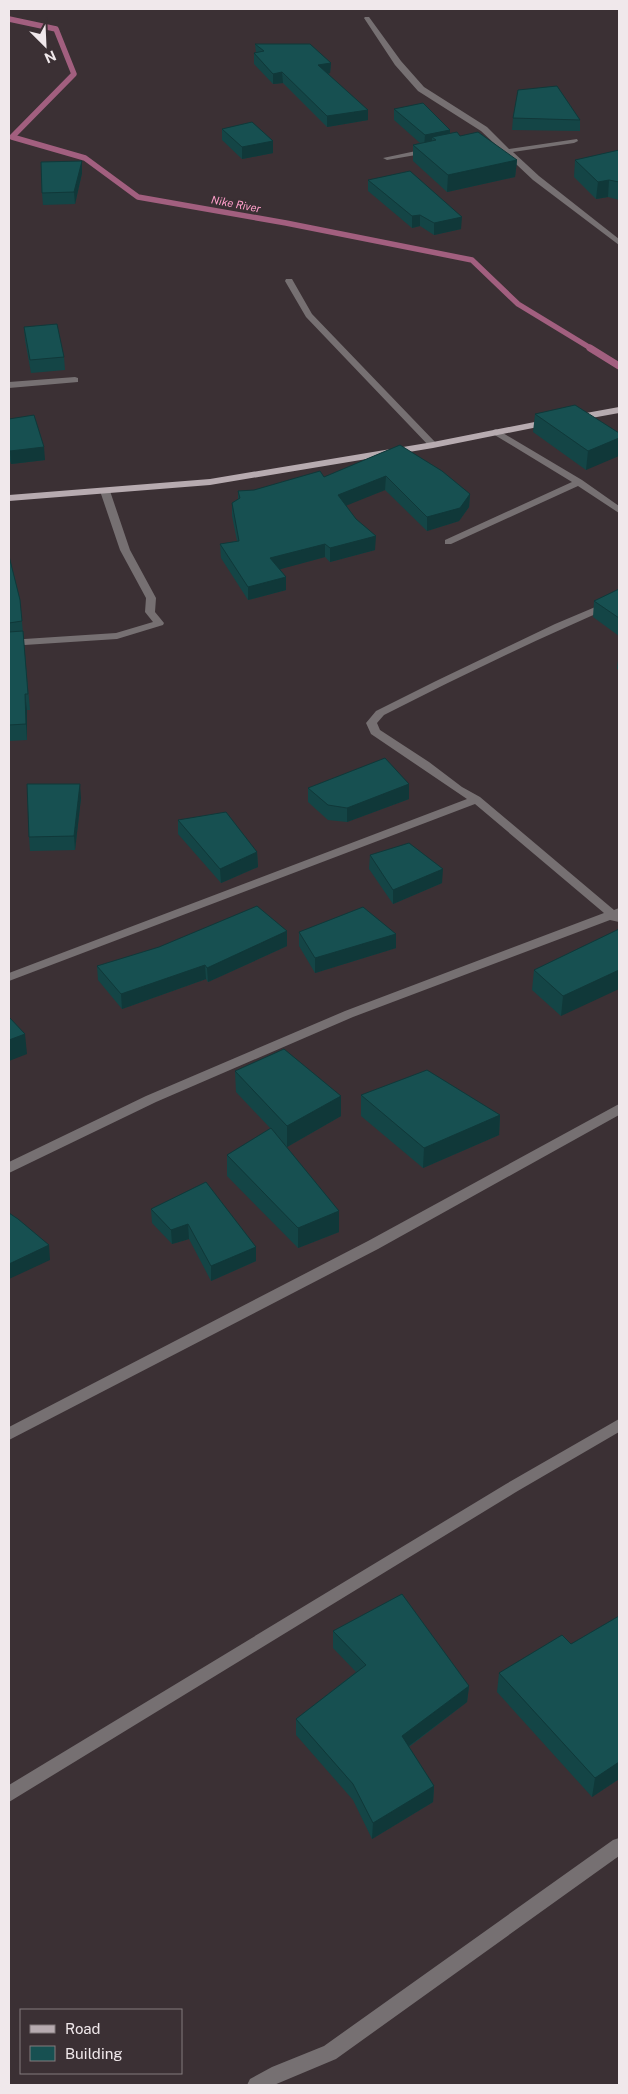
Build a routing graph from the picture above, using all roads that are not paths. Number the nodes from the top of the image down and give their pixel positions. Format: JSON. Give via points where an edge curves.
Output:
{"nodes":[{"id":1,"x":367,"y":18,"type":"dead end"},
{"id":2,"x":494,"y":138,"type":"junction"},
{"id":3,"x":484,"y":140,"type":"edge"},
{"id":4,"x":574,"y":141,"type":"dead end"},
{"id":5,"x":435,"y":149,"type":"edge"},
{"id":6,"x":508,"y":151,"type":"junction"},
{"id":7,"x":387,"y":158,"type":"dead end"},
{"id":8,"x":619,"y":243,"type":"edge"},
{"id":9,"x":289,"y":281,"type":"dead end"},
{"id":10,"x":75,"y":380,"type":"dead end"},
{"id":11,"x":9,"y":385,"type":"edge"},
{"id":12,"x":619,"y":410,"type":"edge"},
{"id":13,"x":496,"y":432,"type":"junction"},
{"id":14,"x":433,"y":446,"type":"junction"},
{"id":15,"x":579,"y":482,"type":"junction"},
{"id":16,"x":105,"y":491,"type":"junction"},
{"id":17,"x":9,"y":498,"type":"edge"},
{"id":18,"x":619,"y":510,"type":"edge"},
{"id":19,"x":448,"y":542,"type":"dead end"},
{"id":20,"x":619,"y":600,"type":"edge"},
{"id":21,"x":9,"y":643,"type":"edge"},
{"id":22,"x":476,"y":799,"type":"junction"},
{"id":23,"x":617,"y":916,"type":"edge"},
{"id":24,"x":9,"y":977,"type":"edge"},
{"id":25,"x":619,"y":1109,"type":"edge"},
{"id":26,"x":9,"y":1168,"type":"edge"},
{"id":27,"x":619,"y":1426,"type":"edge"},
{"id":28,"x":9,"y":1434,"type":"edge"},
{"id":29,"x":9,"y":1794,"type":"edge"},
{"id":30,"x":619,"y":1846,"type":"edge"},
{"id":31,"x":256,"y":2085,"type":"edge"}],
"edges":[{"from":1,"to":2,"type":"street","via":[[398,63],[421,89]]},
{"from":2,"to":3,"type":"street"},
{"from":2,"to":6,"type":"street"},
{"from":4,"to":6,"type":"street"},
{"from":5,"to":7,"type":"street"},
{"from":6,"to":8,"type":"street","via":[[536,178]]},
{"from":9,"to":14,"type":"street","via":[[309,315]]},
{"from":10,"to":11,"type":"street"},
{"from":12,"to":13,"type":"main road"},
{"from":13,"to":14,"type":"main road"},
{"from":13,"to":15,"type":"street"},
{"from":14,"to":16,"type":"main road","via":[[210,482]]},
{"from":15,"to":18,"type":"street"},
{"from":15,"to":19,"type":"street"},
{"from":16,"to":17,"type":"main road"},
{"from":16,"to":21,"type":"street","via":[[125,550],[151,598],[150,612],[159,623],[117,636]]},
{"from":20,"to":22,"type":"street","via":[[546,631],[373,719],[372,727],[380,735]]},
{"from":22,"to":23,"type":"street"},
{"from":22,"to":24,"type":"street"},
{"from":23,"to":26,"type":"street","via":[[531,944],[349,1014],[151,1099]]},
{"from":25,"to":28,"type":"street","via":[[365,1250]]},
{"from":27,"to":29,"type":"street","via":[[510,1488]]},
{"from":30,"to":31,"type":"street","via":[[330,2053]]}]}
